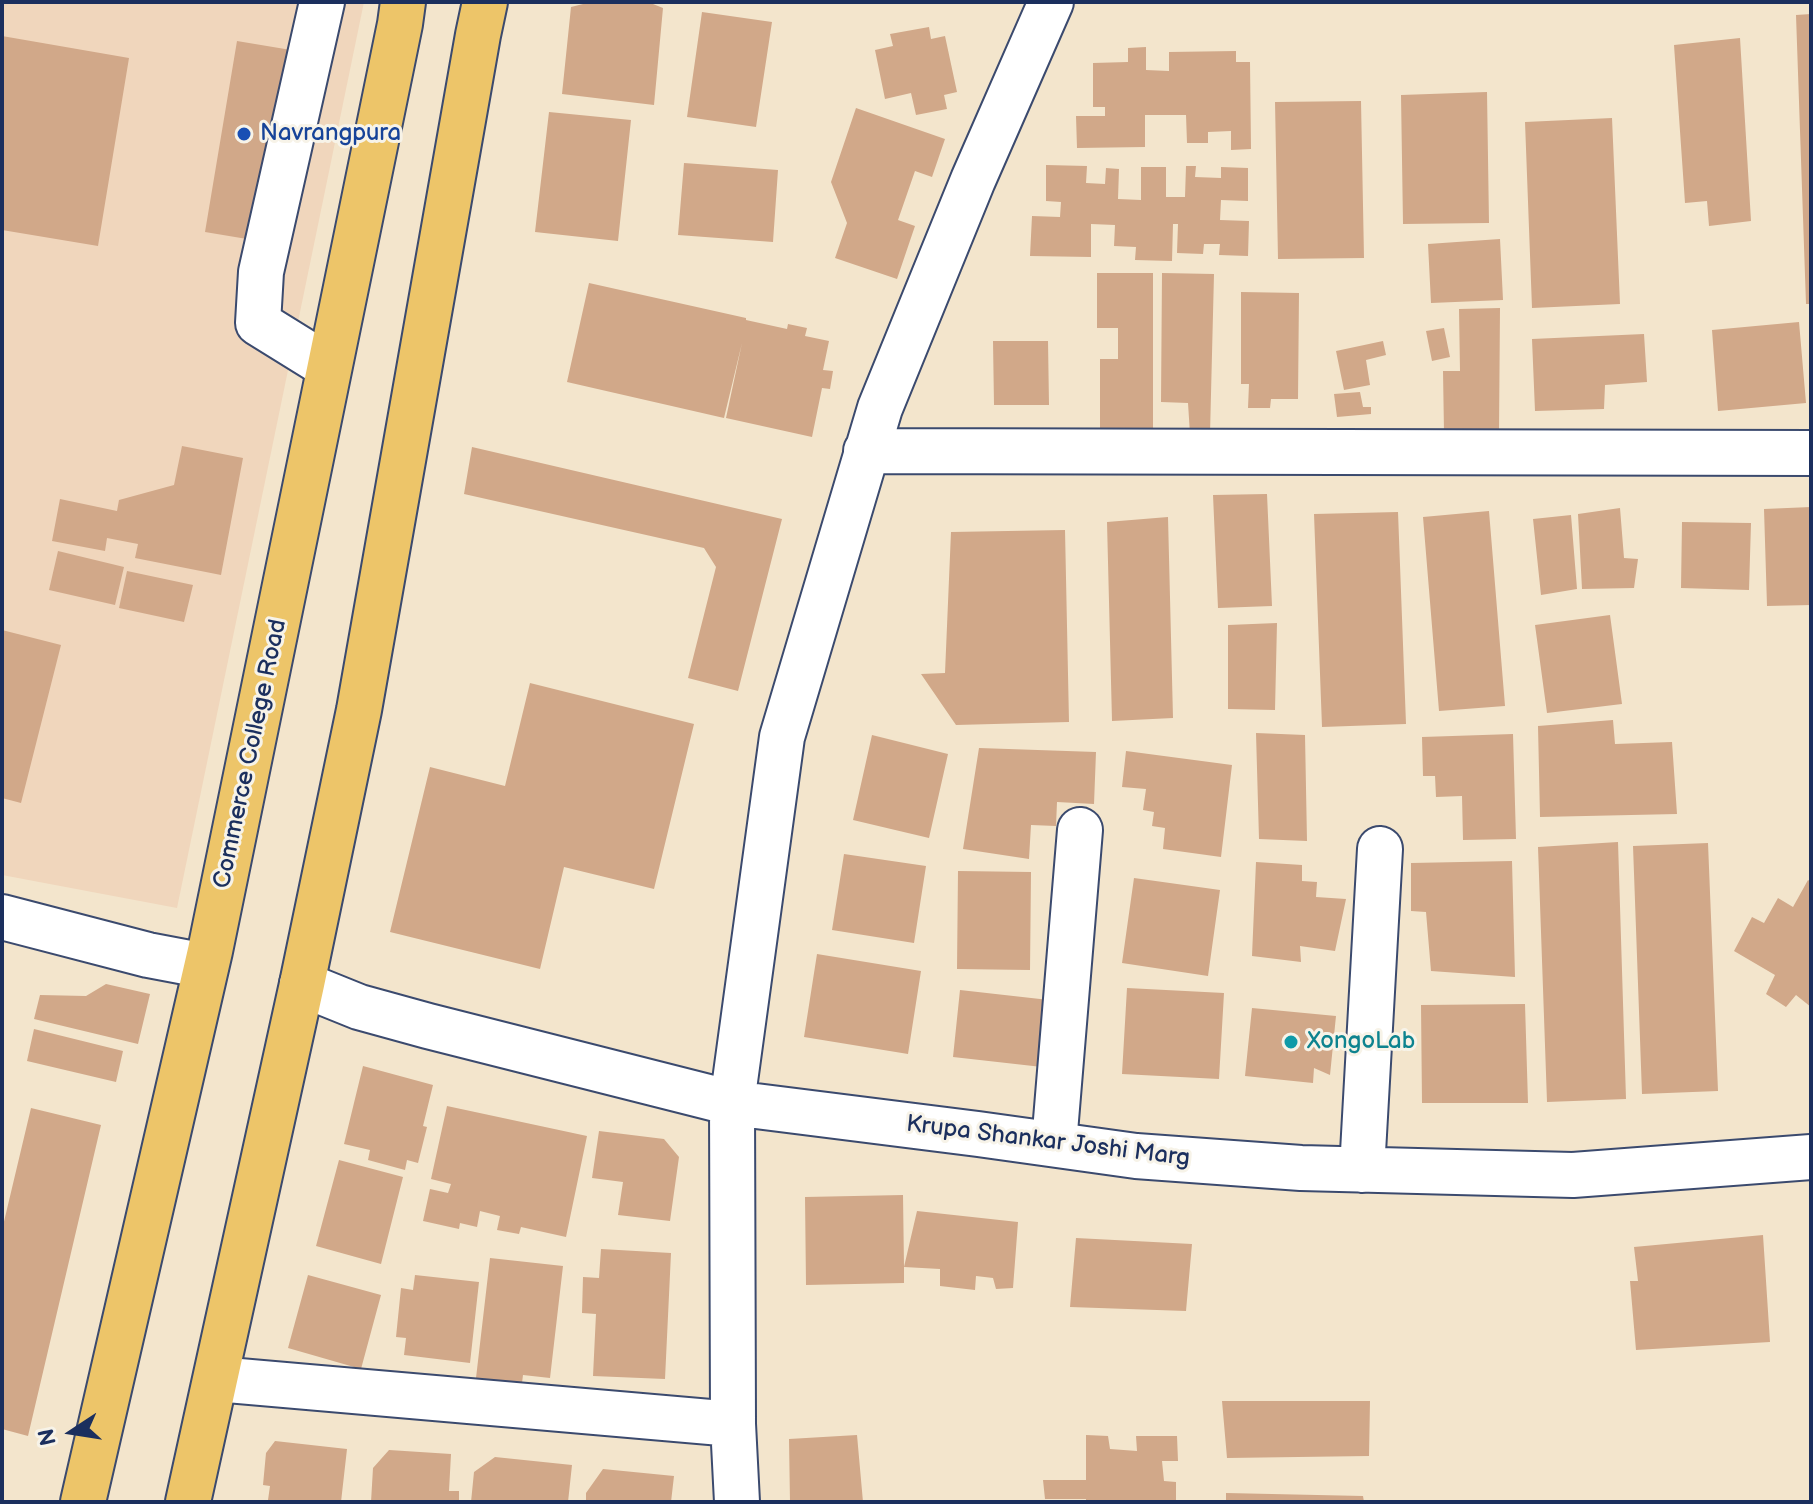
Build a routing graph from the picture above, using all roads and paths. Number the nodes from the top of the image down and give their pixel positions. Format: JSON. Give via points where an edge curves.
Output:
{"nodes":[{"id":1,"x":322,"y":2,"type":"edge"},
{"id":2,"x":403,"y":2,"type":"edge"},
{"id":3,"x":485,"y":2,"type":"edge"},
{"id":4,"x":1051,"y":2,"type":"edge"},
{"id":5,"x":329,"y":367,"type":"junction"},
{"id":6,"x":866,"y":451,"type":"junction"},
{"id":7,"x":1811,"y":453,"type":"edge"},
{"id":8,"x":1080,"y":830,"type":"dead end"},
{"id":9,"x":1380,"y":849,"type":"dead end"},
{"id":10,"x":2,"y":917,"type":"edge"},
{"id":11,"x":206,"y":966,"type":"junction"},
{"id":12,"x":302,"y":984,"type":"junction"},
{"id":13,"x":732,"y":1103,"type":"junction"},
{"id":14,"x":1054,"y":1144,"type":"junction"},
{"id":15,"x":1811,"y":1157,"type":"edge"},
{"id":16,"x":1362,"y":1170,"type":"junction"},
{"id":17,"x":216,"y":1379,"type":"junction"},
{"id":18,"x":733,"y":1424,"type":"junction"},
{"id":19,"x":83,"y":1502,"type":"edge"},
{"id":20,"x":188,"y":1502,"type":"edge"},
{"id":21,"x":737,"y":1502,"type":"edge"}],
"edges":[{"from":1,"to":5,"type":"street","via":[[261,272],[258,323]]},
{"from":2,"to":5,"type":"main road","name":"Commerce College Road"},
{"from":3,"to":12,"type":"main road","via":[[359,710]]},
{"from":4,"to":6,"type":"street","via":[[973,180]]},
{"from":5,"to":11,"type":"main road","name":"Commerce College Road"},
{"from":6,"to":7,"type":"street"},
{"from":6,"to":13,"type":"street","via":[[782,737]]},
{"from":8,"to":14,"type":"street"},
{"from":9,"to":16,"type":"street"},
{"from":10,"to":11,"type":"street"},
{"from":11,"to":19,"type":"main road","name":"Commerce College Road"},
{"from":12,"to":13,"type":"street","name":"Krupa Shankar Joshi Marg","via":[[401,1019]]},
{"from":12,"to":17,"type":"main road"},
{"from":13,"to":14,"type":"street","name":"Krupa Shankar Joshi Marg"},
{"from":13,"to":18,"type":"street"},
{"from":14,"to":16,"type":"street","name":"Krupa Shankar Joshi Marg","via":[[1164,1158]]},
{"from":15,"to":16,"type":"street","name":"Krupa Shankar Joshi Marg","via":[[1573,1175]]},
{"from":17,"to":18,"type":"street"},
{"from":17,"to":20,"type":"main road"},
{"from":18,"to":21,"type":"street"}]}
